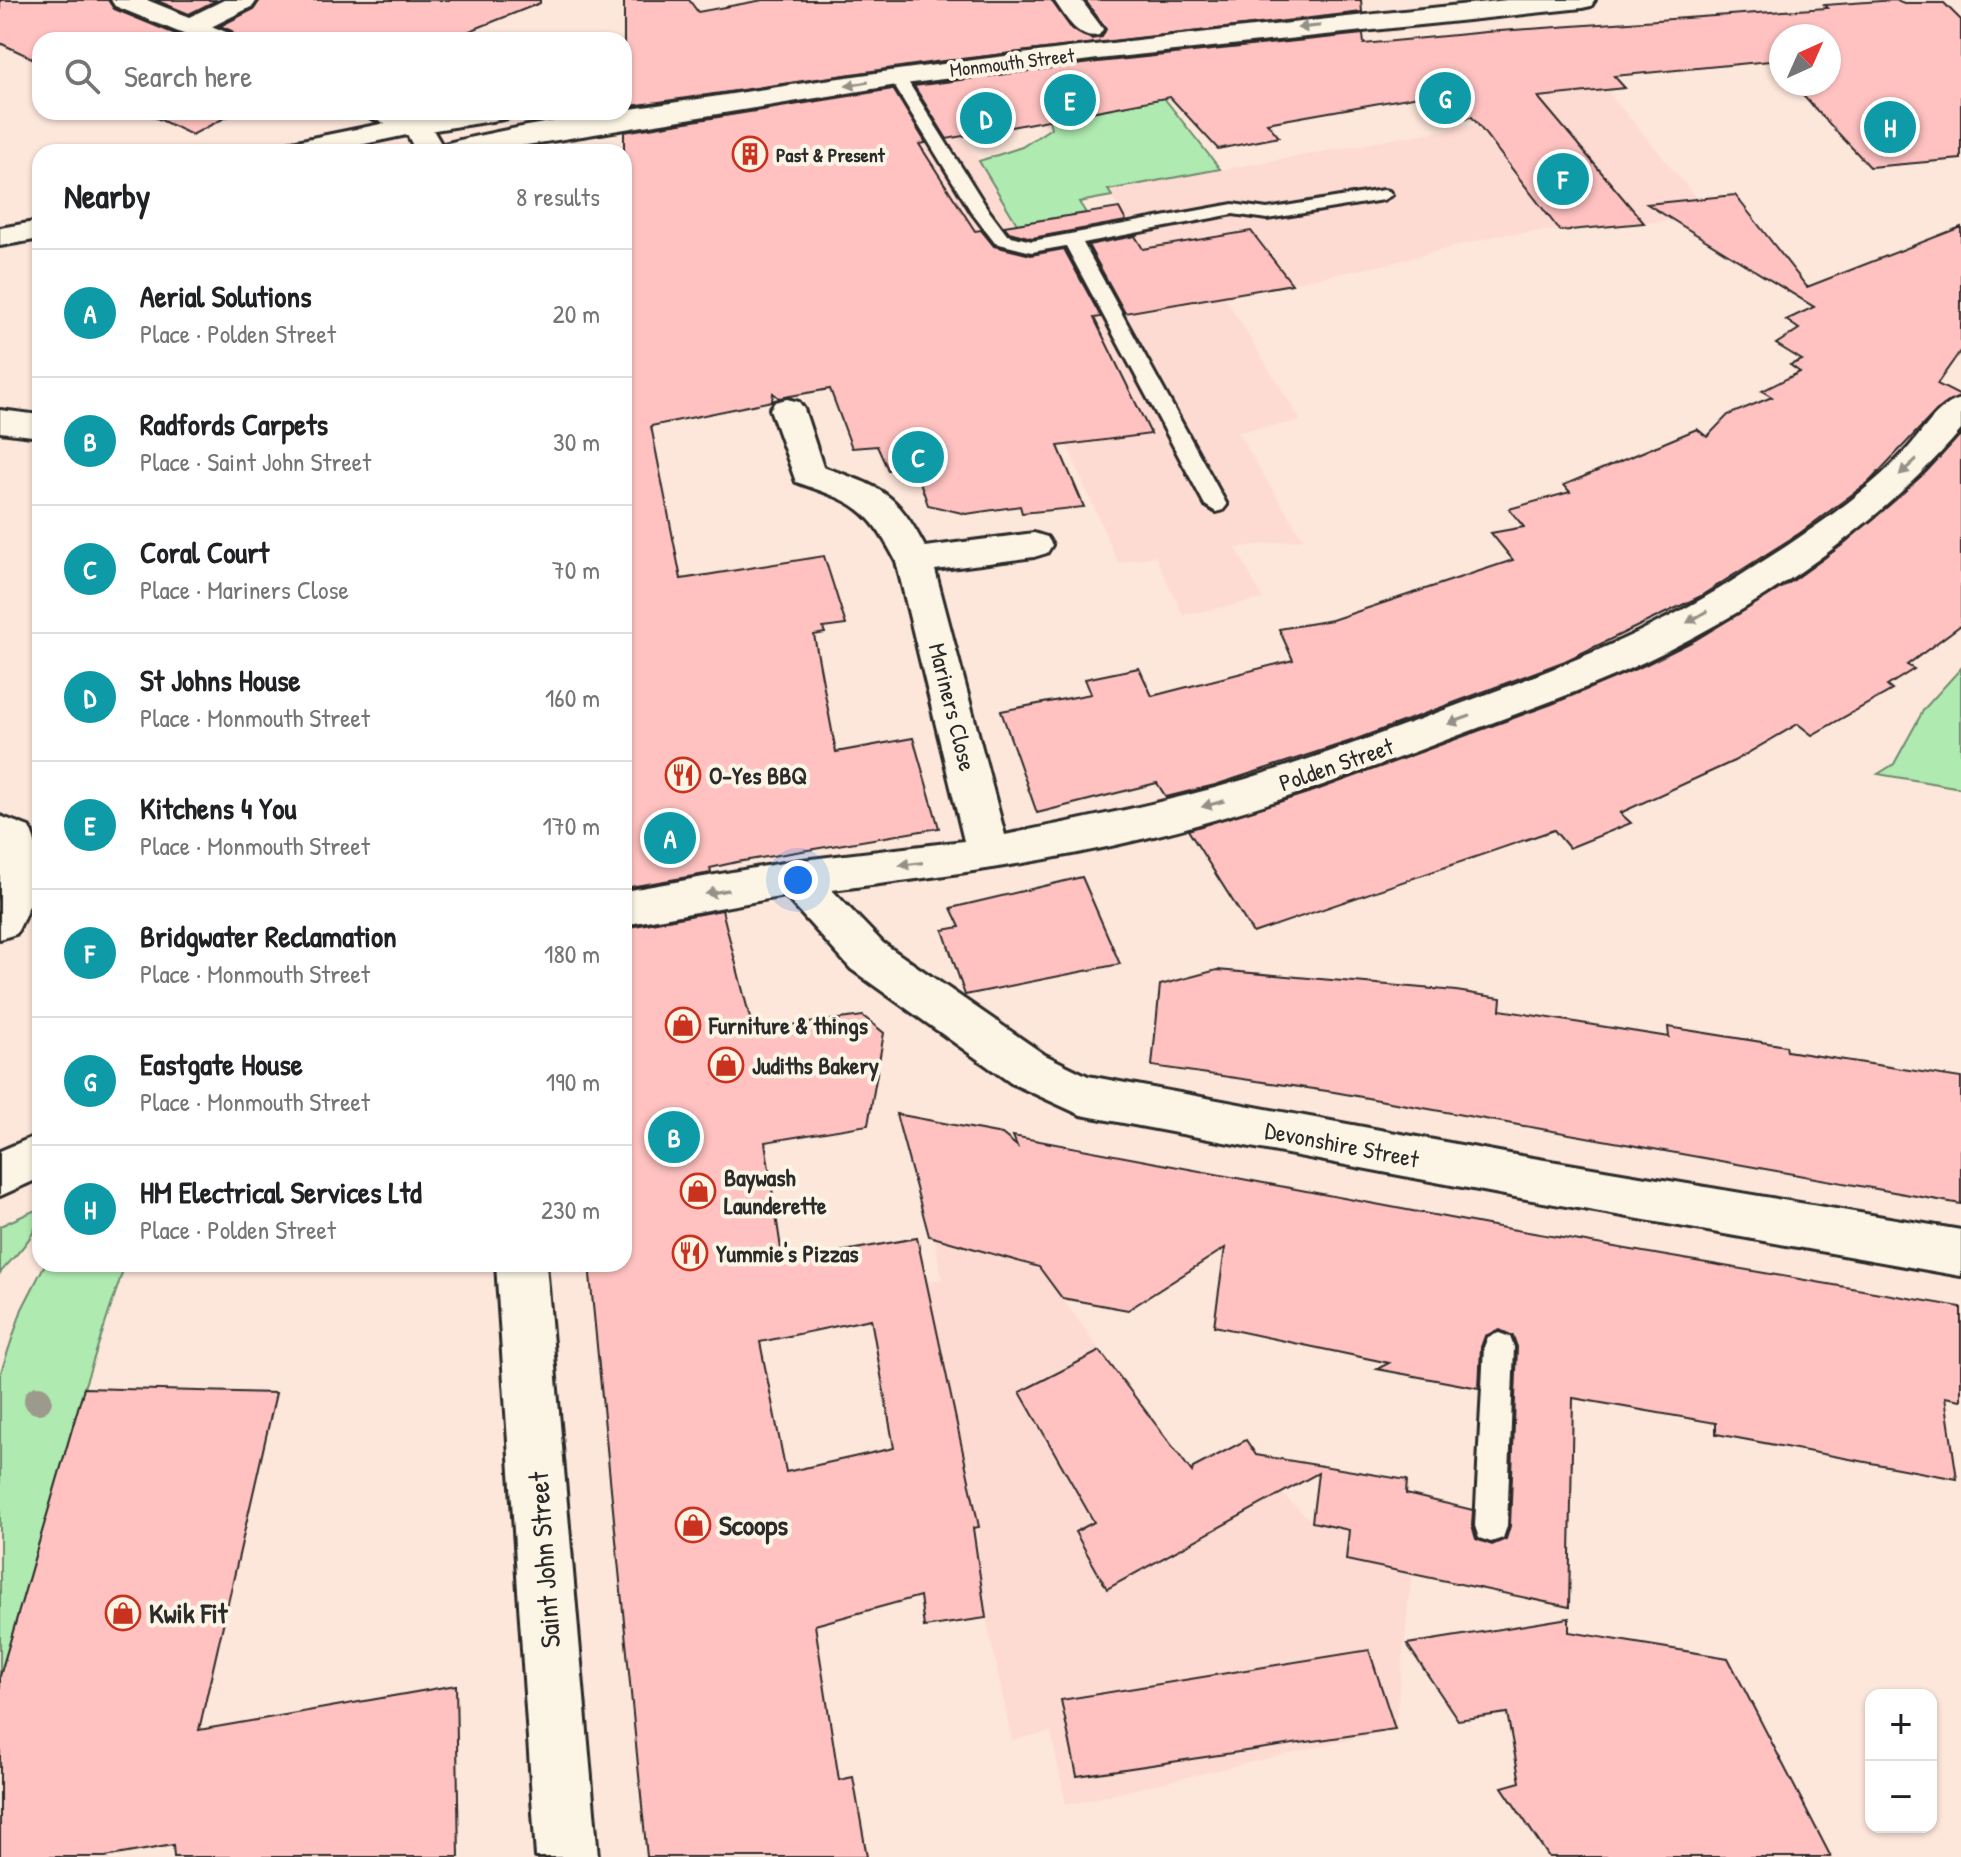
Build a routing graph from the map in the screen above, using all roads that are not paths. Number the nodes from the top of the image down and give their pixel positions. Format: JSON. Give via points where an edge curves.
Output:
{"nodes":[{"id":1,"x":124,"y":0,"type":"edge"},
{"id":2,"x":244,"y":0,"type":"edge"},
{"id":3,"x":1067,"y":0,"type":"edge"},
{"id":4,"x":1335,"y":0,"type":"edge"},
{"id":5,"x":1582,"y":0,"type":"edge"},
{"id":6,"x":190,"y":27,"type":"junction"},
{"id":7,"x":1090,"y":29,"type":"junction"},
{"id":8,"x":202,"y":32,"type":"edge"},
{"id":9,"x":897,"y":77,"type":"junction"},
{"id":10,"x":632,"y":94,"type":"edge"},
{"id":11,"x":632,"y":118,"type":"edge"},
{"id":12,"x":404,"y":120,"type":"edge"},
{"id":13,"x":443,"y":120,"type":"edge"},
{"id":14,"x":620,"y":120,"type":"edge"},
{"id":15,"x":416,"y":124,"type":"junction"},
{"id":16,"x":324,"y":144,"type":"edge"},
{"id":17,"x":427,"y":144,"type":"edge"},
{"id":18,"x":481,"y":144,"type":"edge"},
{"id":19,"x":1383,"y":195,"type":"dead end"},
{"id":20,"x":32,"y":206,"type":"edge"},
{"id":21,"x":0,"y":212,"type":"edge"},
{"id":22,"x":32,"y":231,"type":"edge"},
{"id":23,"x":0,"y":237,"type":"edge"},
{"id":24,"x":1072,"y":240,"type":"junction"},
{"id":25,"x":787,"y":409,"type":"dead end"},
{"id":26,"x":1961,"y":409,"type":"edge"},
{"id":27,"x":0,"y":421,"type":"edge"},
{"id":28,"x":32,"y":425,"type":"edge"},
{"id":29,"x":1216,"y":505,"type":"dead end"},
{"id":30,"x":1034,"y":545,"type":"dead end"},
{"id":31,"x":914,"y":561,"type":"junction"},
{"id":32,"x":0,"y":832,"type":"edge"},
{"id":33,"x":989,"y":854,"type":"junction"},
{"id":34,"x":794,"y":878,"type":"junction"},
{"id":35,"x":632,"y":907,"type":"edge"},
{"id":36,"x":0,"y":922,"type":"edge"},
{"id":37,"x":32,"y":1159,"type":"edge"},
{"id":38,"x":0,"y":1175,"type":"edge"},
{"id":39,"x":1961,"y":1253,"type":"edge"},
{"id":40,"x":522,"y":1272,"type":"edge"},
{"id":41,"x":1499,"y":1347,"type":"dead end"},
{"id":42,"x":1491,"y":1526,"type":"dead end"},
{"id":43,"x":567,"y":1857,"type":"edge"}],
"edges":[{"from":1,"to":6,"type":"street"},
{"from":2,"to":6,"type":"street"},
{"from":3,"to":7,"type":"street"},
{"from":4,"to":7,"type":"street","name":"Monmouth Street"},
{"from":5,"to":9,"type":"street","name":"Monmouth Street","one_way":true,"via":[[1209,37]]},
{"from":6,"to":8,"type":"street"},
{"from":7,"to":10,"type":"street","name":"Monmouth Street"},
{"from":9,"to":11,"type":"street","name":"Monmouth Street","one_way":true},
{"from":9,"to":24,"type":"lane","via":[[1001,239],[1032,247]]},
{"from":12,"to":15,"type":"street"},
{"from":13,"to":15,"type":"street"},
{"from":14,"to":18,"type":"street","name":"Monmouth Street","one_way":true},
{"from":15,"to":16,"type":"street"},
{"from":15,"to":17,"type":"street"},
{"from":19,"to":24,"type":"lane","via":[[1267,214],[1233,209]]},
{"from":20,"to":21,"type":"street"},
{"from":22,"to":23,"type":"street"},
{"from":24,"to":29,"type":"lane"},
{"from":25,"to":31,"type":"street","name":"Mariners Close","via":[[808,474],[857,491],[891,517]]},
{"from":26,"to":33,"type":"street","name":"Polden Street","one_way":true,"via":[[1915,462],[1802,552],[1683,626],[1582,674],[1249,794],[1146,822]]},
{"from":27,"to":28,"type":"street"},
{"from":30,"to":31,"type":"street"},
{"from":31,"to":33,"type":"street","name":"Mariners Close"},
{"from":32,"to":36,"type":"street","via":[[14,838],[19,862]]},
{"from":33,"to":34,"type":"street","name":"Polden Street","one_way":true},
{"from":34,"to":35,"type":"street","name":"Polden Street","one_way":true},
{"from":34,"to":39,"type":"street","name":"Devonshire Street","via":[[867,956],[1002,1053],[1081,1095]]},
{"from":37,"to":38,"type":"street"},
{"from":40,"to":43,"type":"street","name":"Saint John Street"},
{"from":41,"to":42,"type":"lane"}]}
